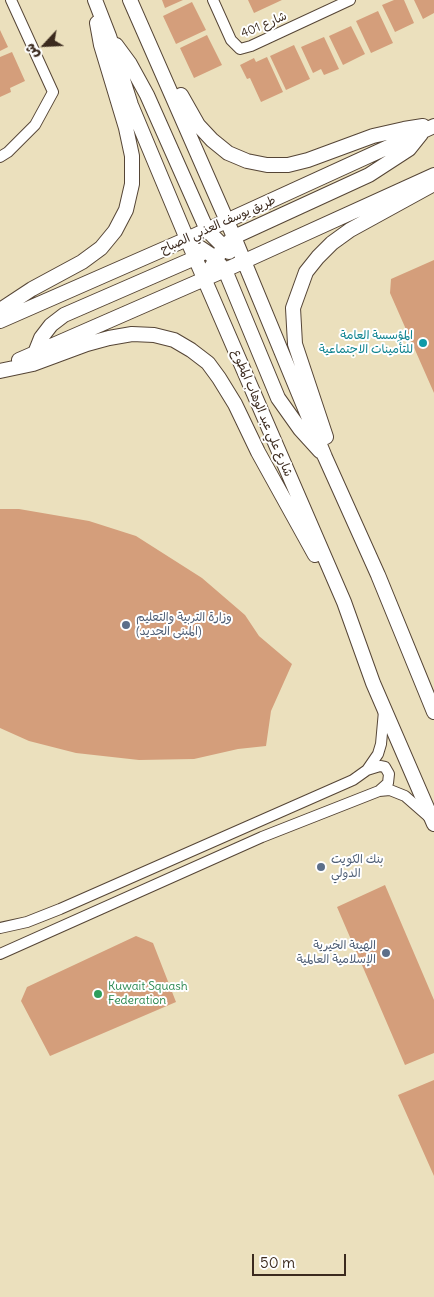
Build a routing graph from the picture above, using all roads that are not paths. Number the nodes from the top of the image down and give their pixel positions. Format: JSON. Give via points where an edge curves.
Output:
{"nodes":[{"id":1,"x":11,"y":0,"type":"edge"},
{"id":2,"x":94,"y":0,"type":"edge"},
{"id":3,"x":130,"y":0,"type":"edge"},
{"id":4,"x":213,"y":0,"type":"edge"},
{"id":5,"x":344,"y":1,"type":"edge"},
{"id":6,"x":139,"y":19,"type":"junction"},
{"id":7,"x":109,"y":36,"type":"junction"},
{"id":8,"x":431,"y":127,"type":"edge"},
{"id":9,"x":0,"y":157,"type":"edge"},
{"id":10,"x":434,"y":175,"type":"edge"},
{"id":11,"x":434,"y":184,"type":"edge"},
{"id":12,"x":226,"y":221,"type":"junction"},
{"id":13,"x":234,"y":237,"type":"junction"},
{"id":14,"x":187,"y":239,"type":"junction"},
{"id":15,"x":212,"y":251,"type":"junction"},
{"id":16,"x":243,"y":261,"type":"junction"},
{"id":17,"x":204,"y":279,"type":"junction"},
{"id":18,"x":0,"y":310,"type":"edge"},
{"id":19,"x":0,"y":321,"type":"edge"},
{"id":20,"x":35,"y":353,"type":"junction"},
{"id":21,"x":0,"y":370,"type":"edge"},
{"id":22,"x":326,"y":457,"type":"junction"},
{"id":23,"x":378,"y":576,"type":"junction"},
{"id":24,"x":344,"y":602,"type":"junction"},
{"id":25,"x":384,"y":707,"type":"junction"},
{"id":26,"x":434,"y":712,"type":"edge"},
{"id":27,"x":367,"y":770,"type":"junction"},
{"id":28,"x":379,"y":791,"type":"junction"},
{"id":29,"x":433,"y":822,"type":"edge"},
{"id":30,"x":0,"y":928,"type":"edge"},
{"id":31,"x":0,"y":954,"type":"edge"}],
"edges":[{"from":1,"to":9,"type":"street","via":[[53,92],[34,125]]},
{"from":2,"to":7,"type":"street","name":"شارع علي عبد الوهاب المطوع"},
{"from":2,"to":18,"type":"street","via":[[101,45],[132,156],[132,184],[126,210],[101,248]]},
{"from":3,"to":6,"type":"street"},
{"from":4,"to":5,"type":"street","name":"شارع 401","via":[[231,40],[240,49]]},
{"from":6,"to":8,"type":"street","via":[[198,125],[228,152],[247,161],[288,165],[389,132]]},
{"from":6,"to":12,"type":"street"},
{"from":7,"to":14,"type":"street","name":"شارع علي عبد الوهاب المطوع","via":[[131,105]]},
{"from":7,"to":15,"type":"street","via":[[147,95]]},
{"from":8,"to":12,"type":"street","name":"طريق يوسف العذبي الصباح"},
{"from":8,"to":13,"type":"street","via":[[390,163]]},
{"from":10,"to":16,"type":"street","name":"طريق يوسف العذبي الصباح"},
{"from":11,"to":23,"type":"street","via":[[332,243],[306,272],[294,308],[295,344],[343,486]]},
{"from":12,"to":13,"type":"street"},
{"from":12,"to":15,"type":"street","name":"طريق يوسف العذبي الصباح"},
{"from":13,"to":15,"type":"street"},
{"from":13,"to":16,"type":"street"},
{"from":14,"to":15,"type":"street","name":"شارع علي عبد الوهاب المطوع"},
{"from":14,"to":15,"type":"street","name":"طريق يوسف العذبي الصباح"},
{"from":14,"to":19,"type":"street","name":"طريق يوسف العذبي الصباح"},
{"from":15,"to":16,"type":"street","name":"طريق يوسف العذبي الصباح"},
{"from":15,"to":16,"type":"street"},
{"from":15,"to":17,"type":"street","name":"طريق يوسف العذبي الصباح"},
{"from":15,"to":17,"type":"street","name":"شارع علي عبد الوهاب المطوع"},
{"from":15,"to":20,"type":"street","via":[[64,315],[46,331]]},
{"from":15,"to":22,"type":"street","via":[[278,398]]},
{"from":16,"to":22,"type":"street"},
{"from":17,"to":20,"type":"street","name":"طريق يوسف العذبي الصباح"},
{"from":17,"to":24,"type":"street","name":"شارع علي عبد الوهاب المطوع"},
{"from":20,"to":21,"type":"street","name":"طريق يوسف العذبي الصباح"},
{"from":21,"to":24,"type":"street","via":[[33,364],[87,344],[132,334],[174,340],[191,350],[208,363],[235,404],[328,580]]},
{"from":22,"to":23,"type":"street"},
{"from":23,"to":26,"type":"street"},
{"from":24,"to":25,"type":"street","name":"شارع علي عبد الوهاب المطوع"},
{"from":25,"to":27,"type":"street","via":[[381,744]]},
{"from":25,"to":29,"type":"street","name":"شارع علي عبد الوهاب المطوع"},
{"from":27,"to":28,"type":"street","via":[[380,766],[385,767],[389,774],[388,783]]},
{"from":27,"to":30,"type":"street","via":[[353,780],[60,909]]},
{"from":28,"to":29,"type":"street","via":[[390,790],[405,796]]},
{"from":28,"to":31,"type":"street","via":[[254,841]]}]}
